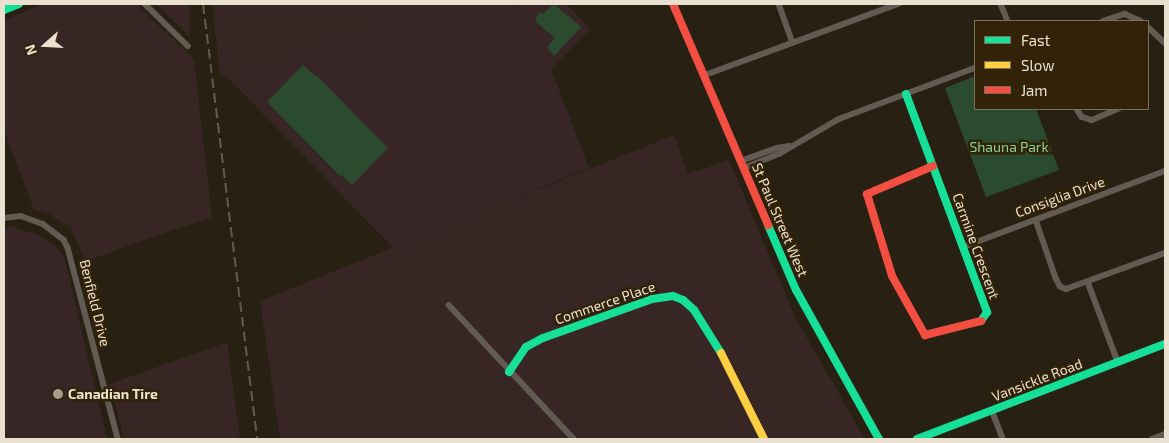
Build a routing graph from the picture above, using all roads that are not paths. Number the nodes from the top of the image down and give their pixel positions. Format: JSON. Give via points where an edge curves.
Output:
{"nodes":[{"id":1,"x":19,"y":4,"type":"edge"},
{"id":2,"x":145,"y":4,"type":"edge"},
{"id":3,"x":673,"y":4,"type":"edge"},
{"id":4,"x":779,"y":4,"type":"edge"},
{"id":5,"x":898,"y":4,"type":"edge"},
{"id":6,"x":1001,"y":4,"type":"edge"},
{"id":7,"x":4,"y":10,"type":"edge"},
{"id":8,"x":1008,"y":20,"type":"edge"},
{"id":9,"x":1105,"y":20,"type":"edge"},
{"id":10,"x":1139,"y":20,"type":"edge"},
{"id":11,"x":1149,"y":28,"type":"edge"},
{"id":12,"x":793,"y":43,"type":"junction"},
{"id":13,"x":1165,"y":43,"type":"edge"},
{"id":14,"x":188,"y":46,"type":"dead end"},
{"id":15,"x":974,"y":68,"type":"edge"},
{"id":16,"x":705,"y":75,"type":"junction"},
{"id":17,"x":906,"y":94,"type":"junction"},
{"id":18,"x":1078,"y":110,"type":"edge"},
{"id":19,"x":1116,"y":110,"type":"edge"},
{"id":20,"x":743,"y":165,"type":"junction"},
{"id":21,"x":933,"y":166,"type":"junction"},
{"id":22,"x":1165,"y":172,"type":"edge"},
{"id":23,"x":4,"y":218,"type":"edge"},
{"id":24,"x":1036,"y":220,"type":"junction"},
{"id":25,"x":963,"y":247,"type":"junction"},
{"id":26,"x":1165,"y":253,"type":"edge"},
{"id":27,"x":1088,"y":282,"type":"junction"},
{"id":28,"x":449,"y":305,"type":"dead end"},
{"id":29,"x":1165,"y":344,"type":"edge"},
{"id":30,"x":1118,"y":362,"type":"junction"},
{"id":31,"x":509,"y":372,"type":"junction"},
{"id":32,"x":992,"y":410,"type":"junction"},
{"id":33,"x":1165,"y":434,"type":"edge"},
{"id":34,"x":118,"y":439,"type":"edge"},
{"id":35,"x":574,"y":439,"type":"edge"},
{"id":36,"x":764,"y":439,"type":"edge"},
{"id":37,"x":879,"y":439,"type":"edge"},
{"id":38,"x":917,"y":439,"type":"edge"},
{"id":39,"x":1003,"y":439,"type":"edge"},
{"id":40,"x":1152,"y":439,"type":"edge"}],
"edges":[{"from":1,"to":7,"type":"street"},
{"from":2,"to":14,"type":"street"},
{"from":3,"to":16,"type":"street","name":"St Paul Street West"},
{"from":4,"to":12,"type":"street"},
{"from":5,"to":12,"type":"street"},
{"from":6,"to":8,"type":"street"},
{"from":9,"to":10,"type":"street","via":[[1125,14]]},
{"from":11,"to":13,"type":"street"},
{"from":12,"to":16,"type":"street"},
{"from":15,"to":17,"type":"street"},
{"from":16,"to":20,"type":"street","name":"St Paul Street West"},
{"from":17,"to":20,"type":"street","via":[[839,120],[779,154]]},
{"from":17,"to":21,"type":"street","name":"Carmine Crescent"},
{"from":18,"to":19,"type":"street","via":[[1082,117],[1092,120]]},
{"from":20,"to":37,"type":"street","name":"St Paul Street West","via":[[809,316]]},
{"from":21,"to":25,"type":"street","name":"Carmine Crescent"},
{"from":21,"to":25,"type":"street","name":"Carmine Crescent","via":[[867,194],[892,276],[925,335],[985,318],[986,306]]},
{"from":22,"to":24,"type":"street","name":"Consiglia Drive"},
{"from":23,"to":34,"type":"street","name":"Benfield Drive","via":[[21,216],[43,224],[64,240]]},
{"from":24,"to":25,"type":"street","name":"Consiglia Drive"},
{"from":24,"to":27,"type":"street","via":[[1060,286],[1066,289]]},
{"from":26,"to":27,"type":"street"},
{"from":27,"to":30,"type":"street"},
{"from":28,"to":31,"type":"street"},
{"from":29,"to":30,"type":"street","name":"Vansickle Road"},
{"from":30,"to":32,"type":"street","name":"Vansickle Road"},
{"from":31,"to":35,"type":"street"},
{"from":31,"to":36,"type":"street","name":"Commerce Place","via":[[526,347],[543,338],[652,298],[673,296],[684,300],[694,310],[717,344]]},
{"from":32,"to":38,"type":"street","name":"Vansickle Road"},
{"from":32,"to":39,"type":"street"},
{"from":33,"to":40,"type":"street"}]}
